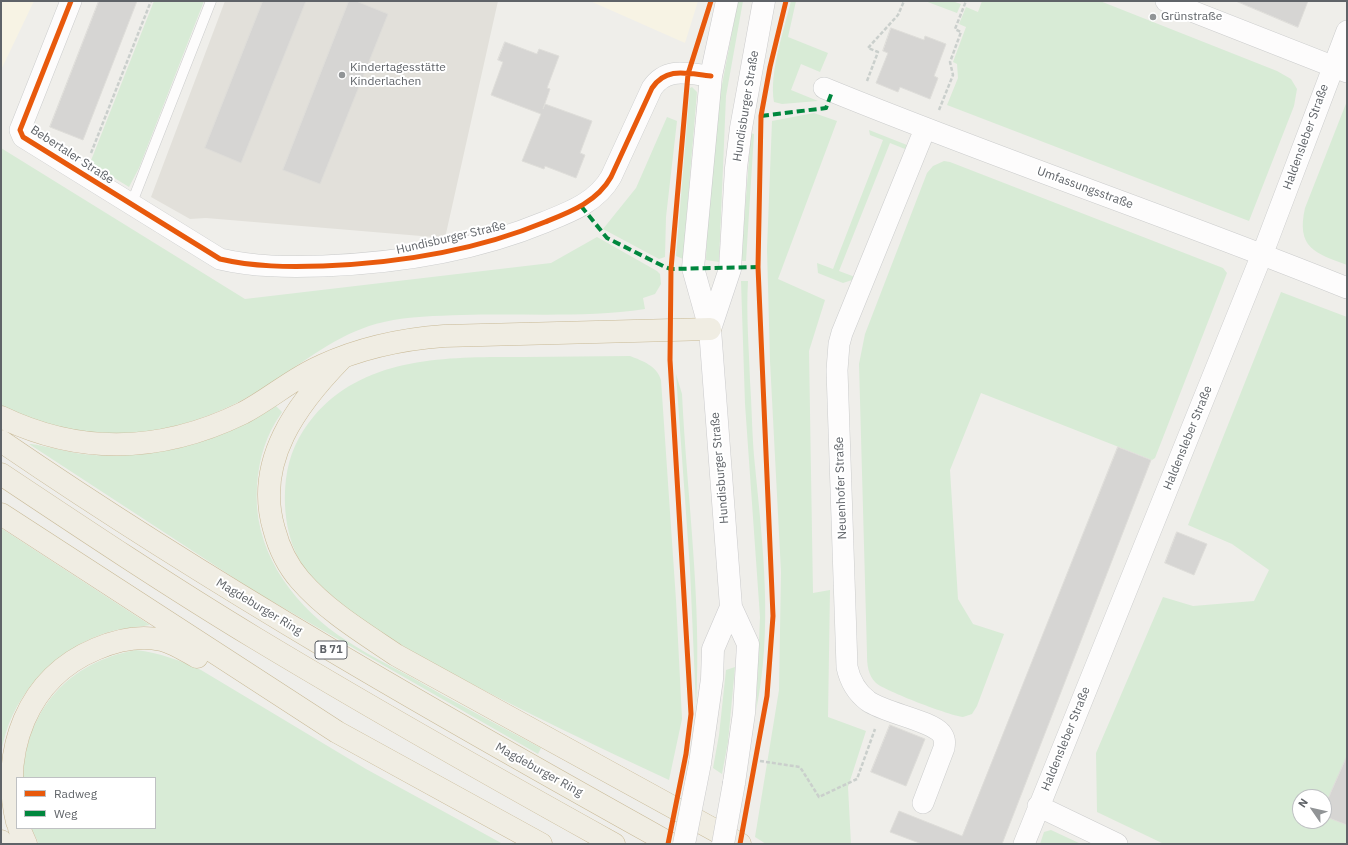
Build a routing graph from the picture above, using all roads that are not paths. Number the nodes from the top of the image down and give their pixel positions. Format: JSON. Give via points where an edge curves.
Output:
{"nodes":[{"id":1,"x":71,"y":1,"type":"edge"},
{"id":2,"x":211,"y":1,"type":"edge"},
{"id":3,"x":727,"y":1,"type":"edge"},
{"id":4,"x":764,"y":1,"type":"edge"},
{"id":5,"x":1166,"y":1,"type":"edge"},
{"id":6,"x":1347,"y":31,"type":"edge"},
{"id":7,"x":1340,"y":69,"type":"edge"},
{"id":8,"x":711,"y":76,"type":"junction"},
{"id":9,"x":824,"y":88,"type":"dead end"},
{"id":10,"x":928,"y":130,"type":"junction"},
{"id":11,"x":131,"y":205,"type":"junction"},
{"id":12,"x":1263,"y":254,"type":"junction"},
{"id":13,"x":1347,"y":288,"type":"edge"},
{"id":14,"x":710,"y":329,"type":"junction"},
{"id":15,"x":342,"y":358,"type":"junction"},
{"id":16,"x":1,"y":417,"type":"edge"},
{"id":17,"x":1,"y":441,"type":"edge"},
{"id":18,"x":1,"y":474,"type":"edge"},
{"id":19,"x":1,"y":514,"type":"edge"},
{"id":20,"x":730,"y":607,"type":"junction"},
{"id":21,"x":250,"y":676,"type":"junction"},
{"id":22,"x":923,"y":803,"type":"dead end"},
{"id":23,"x":1038,"y":806,"type":"junction"},
{"id":24,"x":16,"y":818,"type":"edge"},
{"id":25,"x":19,"y":829,"type":"edge"},
{"id":26,"x":1,"y":841,"type":"edge"},
{"id":27,"x":3,"y":844,"type":"edge"},
{"id":28,"x":26,"y":844,"type":"edge"},
{"id":29,"x":541,"y":844,"type":"edge"},
{"id":30,"x":614,"y":844,"type":"edge"},
{"id":31,"x":671,"y":844,"type":"edge"},
{"id":32,"x":684,"y":844,"type":"edge"},
{"id":33,"x":723,"y":844,"type":"edge"},
{"id":34,"x":740,"y":844,"type":"edge"},
{"id":35,"x":1024,"y":844,"type":"edge"},
{"id":36,"x":1117,"y":844,"type":"edge"}],
"edges":[{"from":1,"to":11,"type":"street","name":"Bebertaler Straße","via":[[20,130],[23,137]]},
{"from":2,"to":11,"type":"lane"},
{"from":3,"to":8,"type":"main road","name":"Hundisburger Straße"},
{"from":4,"to":14,"type":"main road","name":"Hundisburger Straße","via":[[741,128],[730,269]]},
{"from":5,"to":7,"type":"street"},
{"from":6,"to":7,"type":"street","name":"Haldensleber Straße"},
{"from":7,"to":12,"type":"street","name":"Haldensleber Straße"},
{"from":8,"to":11,"type":"street","name":"Hundisburger Straße","via":[[675,73],[658,80],[611,177],[592,199],[570,212],[534,227],[453,250],[366,264],[239,264],[220,259]]},
{"from":8,"to":14,"type":"main road","name":"Hundisburger Straße","via":[[693,268]]},
{"from":9,"to":10,"type":"street","name":"Umfassungsstraße"},
{"from":10,"to":12,"type":"street","name":"Umfassungsstraße"},
{"from":10,"to":22,"type":"street","name":"Neuenhofer Straße","via":[[842,333],[837,356],[847,667],[857,691],[872,704],[933,728],[944,737],[944,748]]},
{"from":12,"to":13,"type":"street","name":"Umfassungsstraße"},
{"from":12,"to":23,"type":"street","name":"Haldensleber Straße"},
{"from":14,"to":15,"type":"highway","via":[[444,336],[391,343]]},
{"from":14,"to":20,"type":"main road","name":"Hundisburger Straße"},
{"from":15,"to":16,"type":"highway","via":[[312,371],[244,412],[198,431],[157,441],[108,446],[72,441],[36,432]]},
{"from":15,"to":34,"type":"highway","via":[[322,379],[288,425],[276,450],[270,471],[269,494],[273,524],[280,548],[300,580],[343,619],[396,654]]},
{"from":17,"to":31,"type":"highway","name":"Magdeburger Ring","number":"B 71","via":[[272,616],[474,734]]},
{"from":18,"to":30,"type":"highway","number":"B 71","via":[[254,638],[448,752]]},
{"from":19,"to":21,"type":"highway"},
{"from":20,"to":32,"type":"main road","name":"Hundisburger Straße","bridge":true,"via":[[713,649],[711,686],[700,763]]},
{"from":20,"to":33,"type":"main road","name":"Hundisburger Straße","bridge":true,"via":[[748,644],[744,713]]},
{"from":21,"to":24,"type":"highway","via":[[221,671],[177,646],[151,638],[120,640],[70,662],[54,674],[40,690],[18,732],[9,772],[10,795]]},
{"from":21,"to":29,"type":"highway","via":[[337,732]]},
{"from":23,"to":35,"type":"street","name":"Haldensleber Straße"},
{"from":23,"to":36,"type":"street"},
{"from":25,"to":28,"type":"highway"},
{"from":26,"to":27,"type":"highway"}]}
